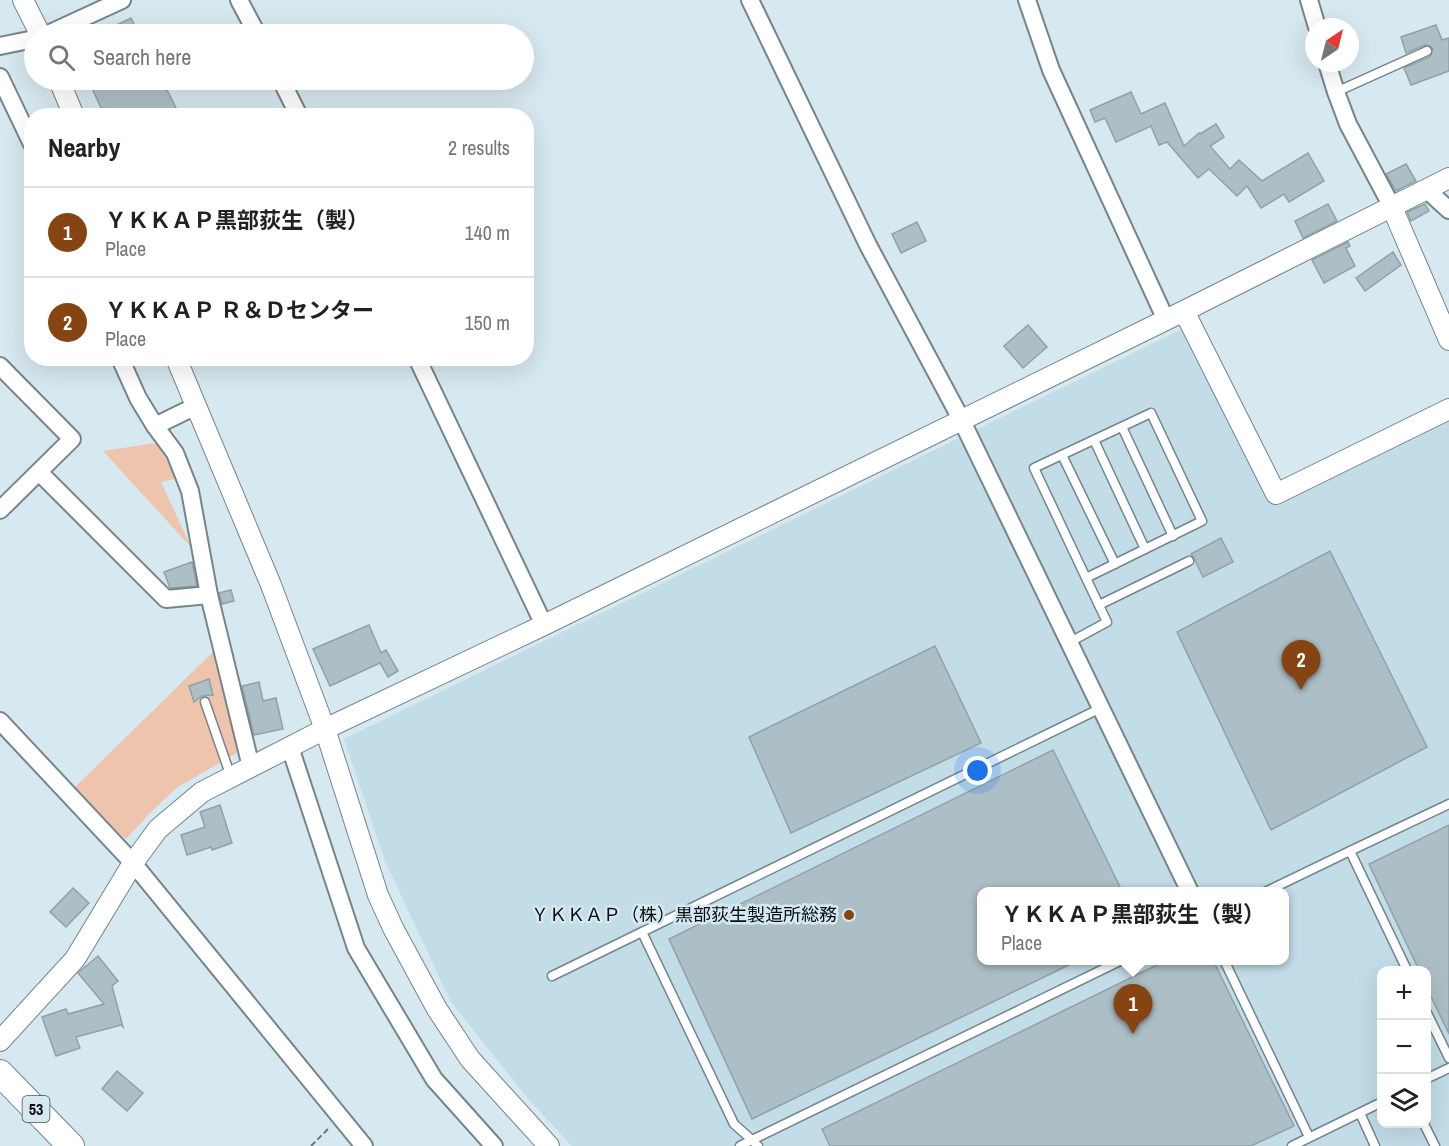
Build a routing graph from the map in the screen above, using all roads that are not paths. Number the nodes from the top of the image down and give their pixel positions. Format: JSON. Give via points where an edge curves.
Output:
{"nodes":[{"id":1,"x":23,"y":0,"type":"edge"},
{"id":2,"x":122,"y":0,"type":"edge"},
{"id":3,"x":239,"y":0,"type":"edge"},
{"id":4,"x":750,"y":0,"type":"edge"},
{"id":5,"x":1027,"y":0,"type":"edge"},
{"id":6,"x":1310,"y":0,"type":"edge"},
{"id":7,"x":1315,"y":18,"type":"edge"},
{"id":8,"x":35,"y":24,"type":"edge"},
{"id":9,"x":70,"y":24,"type":"edge"},
{"id":10,"x":252,"y":24,"type":"edge"},
{"id":11,"x":24,"y":41,"type":"edge"},
{"id":12,"x":0,"y":46,"type":"edge"},
{"id":13,"x":1427,"y":51,"type":"dead end"},
{"id":14,"x":1329,"y":72,"type":"edge"},
{"id":15,"x":0,"y":77,"type":"edge"},
{"id":16,"x":63,"y":90,"type":"edge"},
{"id":17,"x":285,"y":90,"type":"edge"},
{"id":18,"x":1335,"y":92,"type":"junction"},
{"id":19,"x":71,"y":108,"type":"edge"},
{"id":20,"x":295,"y":108,"type":"edge"},
{"id":21,"x":24,"y":127,"type":"edge"},
{"id":22,"x":1449,"y":178,"type":"edge"},
{"id":23,"x":1426,"y":189,"type":"junction"},
{"id":24,"x":1391,"y":205,"type":"junction"},
{"id":25,"x":1449,"y":210,"type":"edge"},
{"id":26,"x":1184,"y":311,"type":"junction"},
{"id":27,"x":1166,"y":320,"type":"junction"},
{"id":28,"x":1449,"y":340,"type":"edge"},
{"id":29,"x":0,"y":366,"type":"edge"},
{"id":30,"x":124,"y":366,"type":"edge"},
{"id":31,"x":179,"y":366,"type":"edge"},
{"id":32,"x":421,"y":366,"type":"edge"},
{"id":33,"x":196,"y":406,"type":"junction"},
{"id":34,"x":1449,"y":409,"type":"edge"},
{"id":35,"x":961,"y":419,"type":"junction"},
{"id":36,"x":155,"y":426,"type":"junction"},
{"id":37,"x":1122,"y":427,"type":"junction"},
{"id":38,"x":1094,"y":440,"type":"junction"},
{"id":39,"x":1062,"y":455,"type":"junction"},
{"id":40,"x":39,"y":472,"type":"junction"},
{"id":41,"x":0,"y":510,"type":"edge"},
{"id":42,"x":1173,"y":536,"type":"junction"},
{"id":43,"x":1145,"y":549,"type":"junction"},
{"id":44,"x":1189,"y":561,"type":"dead end"},
{"id":45,"x":1115,"y":564,"type":"junction"},
{"id":46,"x":1086,"y":578,"type":"junction"},
{"id":47,"x":209,"y":596,"type":"junction"},
{"id":48,"x":1099,"y":605,"type":"junction"},
{"id":49,"x":544,"y":625,"type":"junction"},
{"id":50,"x":1070,"y":642,"type":"junction"},
{"id":51,"x":205,"y":702,"type":"dead end"},
{"id":52,"x":1102,"y":708,"type":"junction"},
{"id":53,"x":0,"y":721,"type":"edge"},
{"id":54,"x":325,"y":729,"type":"junction"},
{"id":55,"x":290,"y":747,"type":"junction"},
{"id":56,"x":251,"y":767,"type":"junction"},
{"id":57,"x":231,"y":777,"type":"junction"},
{"id":58,"x":1449,"y":804,"type":"edge"},
{"id":59,"x":1350,"y":851,"type":"junction"},
{"id":60,"x":133,"y":863,"type":"junction"},
{"id":61,"x":1188,"y":887,"type":"edge"},
{"id":62,"x":1274,"y":887,"type":"edge"},
{"id":63,"x":642,"y":932,"type":"junction"},
{"id":64,"x":1112,"y":965,"type":"edge"},
{"id":65,"x":1226,"y":965,"type":"edge"},
{"id":66,"x":1405,"y":966,"type":"edge"},
{"id":67,"x":552,"y":976,"type":"dead end"},
{"id":68,"x":1430,"y":1020,"type":"edge"},
{"id":69,"x":0,"y":1041,"type":"edge"},
{"id":70,"x":1449,"y":1058,"type":"edge"},
{"id":71,"x":1449,"y":1068,"type":"edge"},
{"id":72,"x":0,"y":1073,"type":"edge"},
{"id":73,"x":1431,"y":1077,"type":"edge"},
{"id":74,"x":1377,"y":1104,"type":"edge"},
{"id":75,"x":1360,"y":1113,"type":"junction"},
{"id":76,"x":1426,"y":1128,"type":"edge"},
{"id":77,"x":1309,"y":1137,"type":"junction"},
{"id":78,"x":755,"y":1143,"type":"edge"},
{"id":79,"x":71,"y":1146,"type":"edge"},
{"id":80,"x":364,"y":1146,"type":"edge"},
{"id":81,"x":494,"y":1146,"type":"edge"},
{"id":82,"x":549,"y":1146,"type":"edge"},
{"id":83,"x":740,"y":1146,"type":"edge"},
{"id":84,"x":1292,"y":1146,"type":"edge"},
{"id":85,"x":1375,"y":1146,"type":"edge"},
{"id":86,"x":1435,"y":1146,"type":"edge"}],
"edges":[{"from":1,"to":8,"type":"street"},
{"from":2,"to":9,"type":"street"},
{"from":3,"to":10,"type":"street"},
{"from":4,"to":35,"type":"street","via":[[868,245]]},
{"from":5,"to":27,"type":"street","via":[[1051,70]]},
{"from":6,"to":7,"type":"street"},
{"from":11,"to":12,"type":"street"},
{"from":13,"to":18,"type":"lane"},
{"from":14,"to":18,"type":"street"},
{"from":15,"to":21,"type":"street"},
{"from":16,"to":19,"type":"street"},
{"from":17,"to":20,"type":"street"},
{"from":18,"to":24,"type":"street"},
{"from":22,"to":23,"type":"street"},
{"from":23,"to":24,"type":"street"},
{"from":23,"to":25,"type":"street"},
{"from":24,"to":26,"type":"street"},
{"from":24,"to":28,"type":"street"},
{"from":26,"to":27,"type":"street"},
{"from":26,"to":34,"type":"street","via":[[1276,494]]},
{"from":27,"to":35,"type":"street"},
{"from":29,"to":40,"type":"street","via":[[72,440]]},
{"from":30,"to":36,"type":"street"},
{"from":31,"to":33,"type":"street"},
{"from":32,"to":49,"type":"street"},
{"from":33,"to":36,"type":"street"},
{"from":33,"to":54,"type":"street","via":[[271,585]]},
{"from":35,"to":49,"type":"street"},
{"from":35,"to":50,"type":"street"},
{"from":36,"to":47,"type":"street","via":[[175,453],[190,491]]},
{"from":37,"to":38,"type":"lane"},
{"from":37,"to":42,"type":"lane"},
{"from":37,"to":42,"type":"lane","via":[[1151,413],[1202,521]]},
{"from":38,"to":39,"type":"lane"},
{"from":38,"to":43,"type":"lane"},
{"from":39,"to":45,"type":"lane"},
{"from":39,"to":46,"type":"lane","via":[[1034,468]]},
{"from":40,"to":41,"type":"street"},
{"from":40,"to":47,"type":"street","via":[[166,600]]},
{"from":42,"to":43,"type":"lane"},
{"from":43,"to":45,"type":"lane"},
{"from":44,"to":48,"type":"lane"},
{"from":45,"to":46,"type":"lane"},
{"from":46,"to":48,"type":"lane"},
{"from":47,"to":56,"type":"street"},
{"from":48,"to":50,"type":"lane","via":[[1107,622]]},
{"from":49,"to":54,"type":"street"},
{"from":50,"to":52,"type":"street"},
{"from":51,"to":57,"type":"lane"},
{"from":52,"to":61,"type":"street"},
{"from":52,"to":63,"type":"lane"},
{"from":53,"to":60,"type":"street"},
{"from":54,"to":55,"type":"street"},
{"from":54,"to":82,"type":"street","via":[[378,895],[412,964],[470,1059]]},
{"from":55,"to":56,"type":"street"},
{"from":55,"to":81,"type":"street","via":[[356,948],[434,1079]]},
{"from":56,"to":57,"type":"street"},
{"from":57,"to":60,"type":"street","via":[[202,792],[158,829]]},
{"from":58,"to":59,"type":"lane"},
{"from":59,"to":62,"type":"lane"},
{"from":59,"to":66,"type":"lane"},
{"from":60,"to":69,"type":"street","via":[[75,959]]},
{"from":60,"to":80,"type":"street"},
{"from":63,"to":67,"type":"lane"},
{"from":63,"to":78,"type":"lane","via":[[734,1124]]},
{"from":64,"to":78,"type":"lane"},
{"from":65,"to":77,"type":"lane"},
{"from":68,"to":70,"type":"lane"},
{"from":71,"to":73,"type":"lane"},
{"from":72,"to":79,"type":"main road","number":"53"},
{"from":74,"to":75,"type":"lane"},
{"from":75,"to":77,"type":"lane"},
{"from":75,"to":85,"type":"lane"},
{"from":76,"to":86,"type":"lane"},
{"from":77,"to":84,"type":"lane"},
{"from":78,"to":83,"type":"lane"}]}
